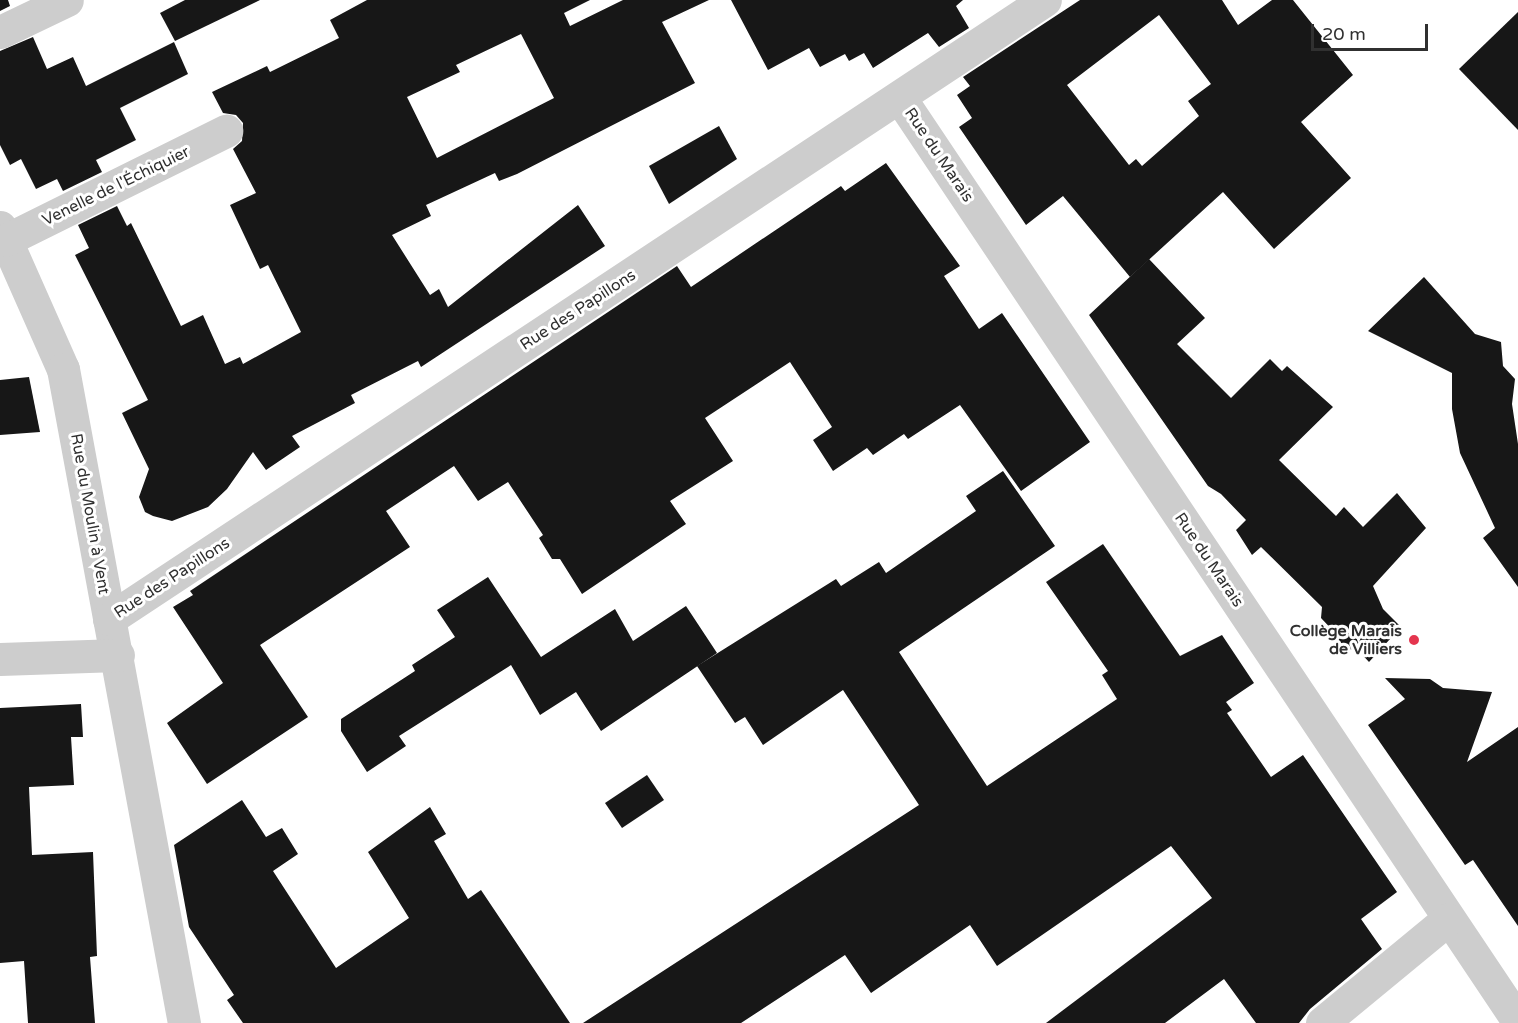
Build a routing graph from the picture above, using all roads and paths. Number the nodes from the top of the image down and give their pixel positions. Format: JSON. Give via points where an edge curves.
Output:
{"nodes":[{"id":1,"x":67,"y":0,"type":"edge"},
{"id":2,"x":1046,"y":0,"type":"edge"},
{"id":3,"x":0,"y":32,"type":"edge"},
{"id":4,"x":900,"y":98,"type":"junction"},
{"id":5,"x":226,"y":131,"type":"dead end"},
{"id":6,"x":3,"y":234,"type":"edge"},
{"id":7,"x":109,"y":619,"type":"junction"},
{"id":8,"x":118,"y":655,"type":"junction"},
{"id":9,"x":0,"y":659,"type":"edge"},
{"id":10,"x":1448,"y":919,"type":"junction"},
{"id":11,"x":1518,"y":1021,"type":"edge"},
{"id":12,"x":184,"y":1023,"type":"edge"},
{"id":13,"x":1322,"y":1023,"type":"edge"}],
"edges":[{"from":1,"to":3,"type":"street"},
{"from":2,"to":4,"type":"street","name":"Rue des Papillons"},
{"from":4,"to":7,"type":"street","name":"Rue des Papillons"},
{"from":4,"to":10,"type":"street","name":"Rue du Marais"},
{"from":5,"to":6,"type":"street","name":"Venelle de l'Échiquier"},
{"from":6,"to":7,"type":"street","name":"Rue du Moulin à Vent","via":[[63,369]]},
{"from":7,"to":8,"type":"street","name":"Rue du Moulin à Vent"},
{"from":8,"to":9,"type":"street"},
{"from":8,"to":12,"type":"street","name":"Rue du Moulin à Vent"},
{"from":10,"to":11,"type":"street","name":"Rue du Marais"},
{"from":10,"to":13,"type":"street"}]}
